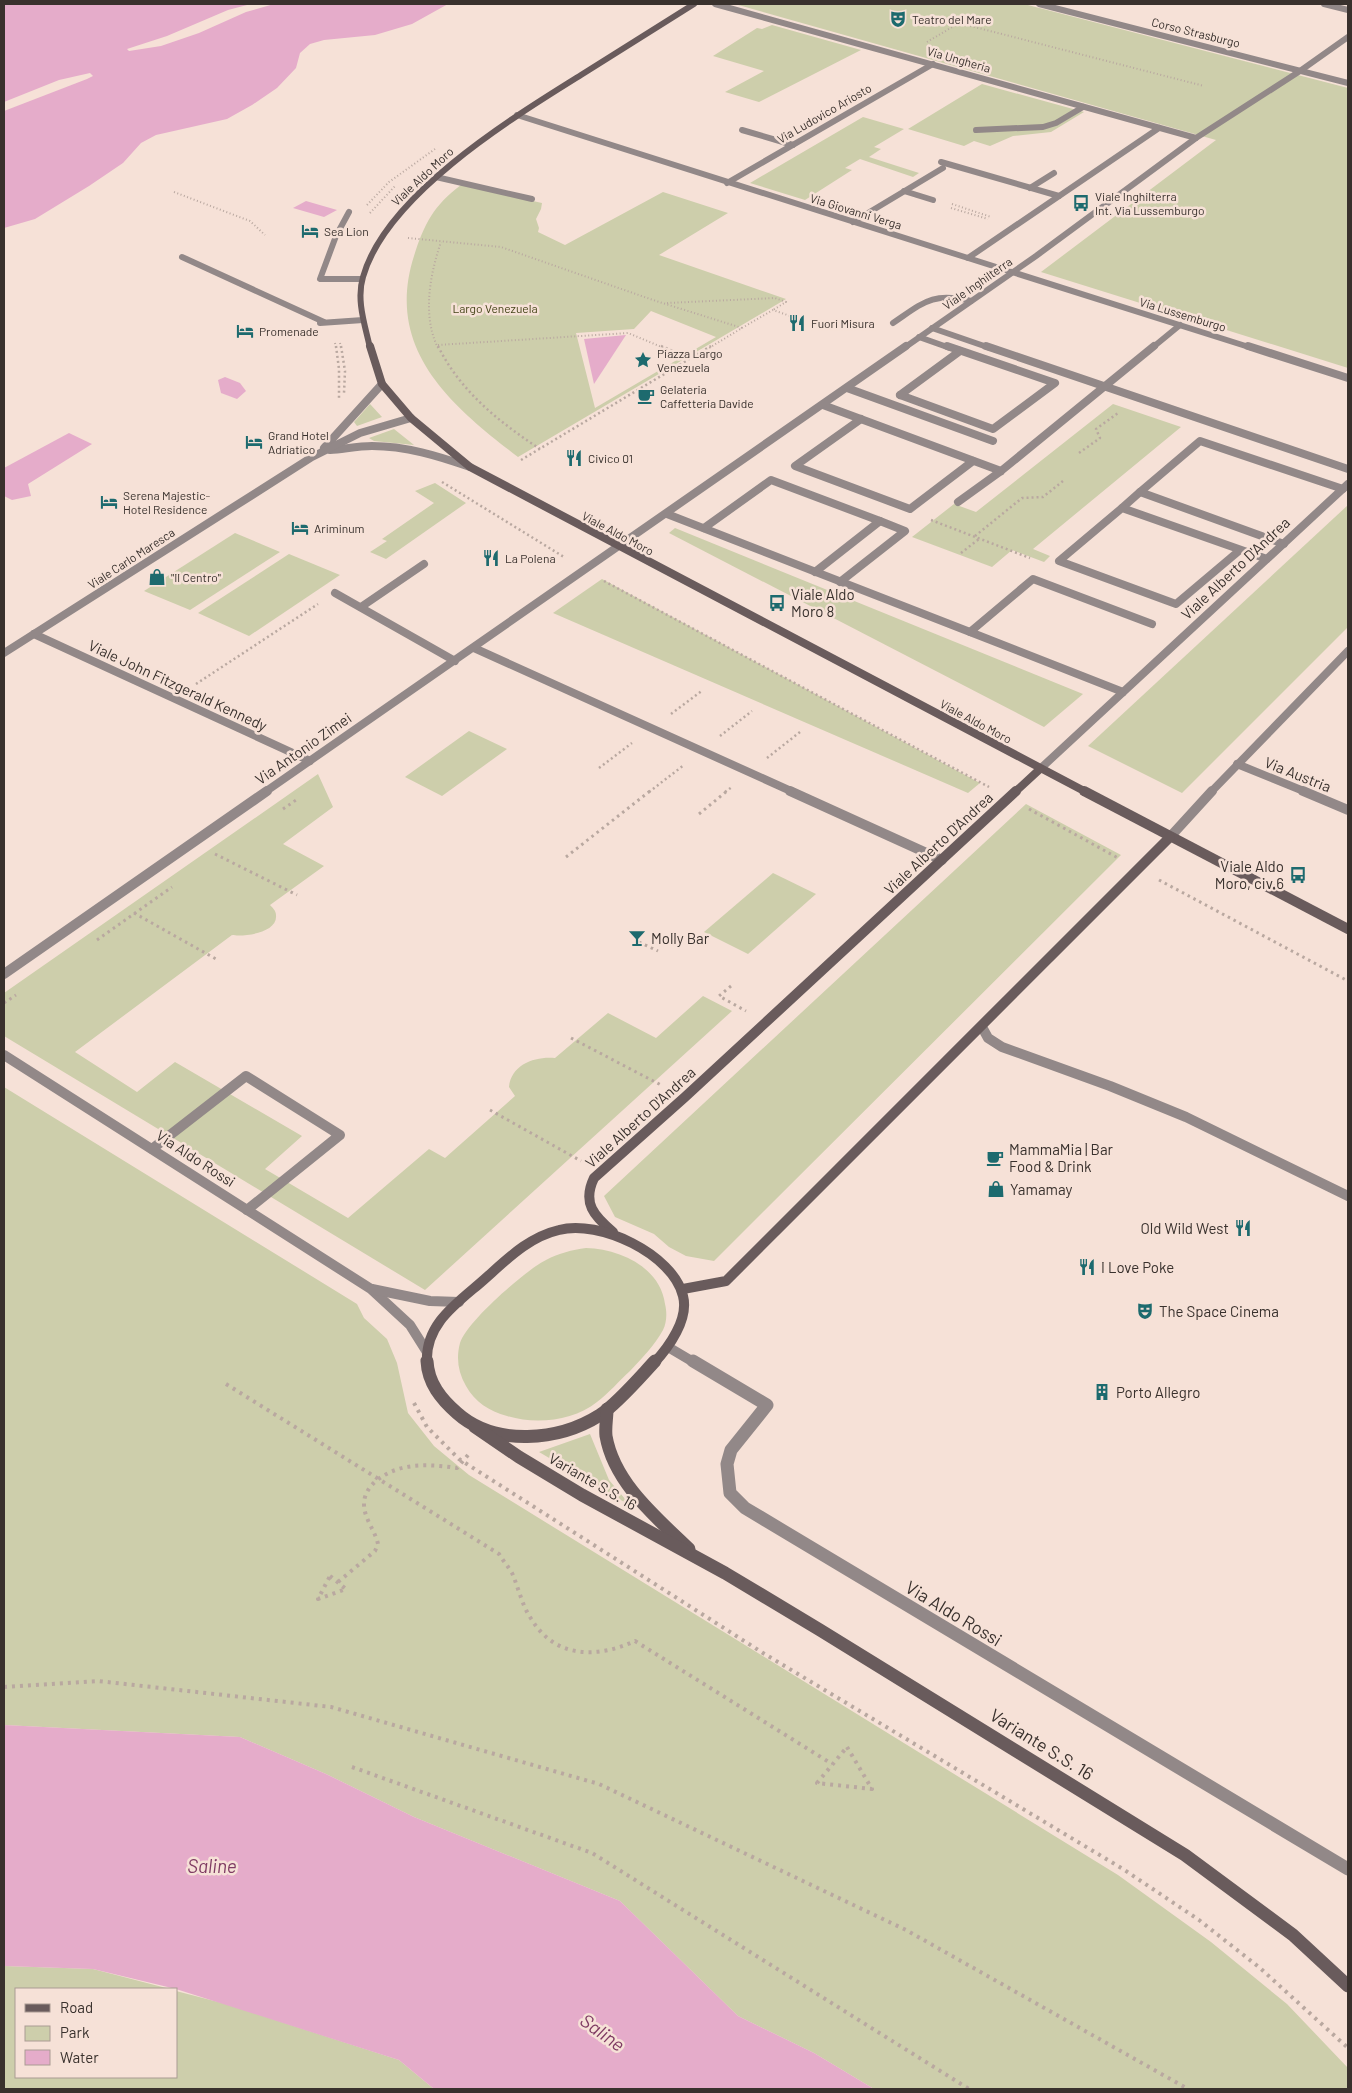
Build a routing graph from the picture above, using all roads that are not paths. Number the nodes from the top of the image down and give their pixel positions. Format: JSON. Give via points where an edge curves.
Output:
{"nodes":[{"id":1,"x":694,"y":4,"type":"edge"},
{"id":2,"x":715,"y":4,"type":"edge"},
{"id":3,"x":1039,"y":4,"type":"edge"},
{"id":4,"x":1324,"y":4,"type":"edge"},
{"id":5,"x":1348,"y":10,"type":"edge"},
{"id":6,"x":1348,"y":37,"type":"edge"},
{"id":7,"x":933,"y":64,"type":"junction"},
{"id":8,"x":1300,"y":71,"type":"junction"},
{"id":9,"x":1348,"y":83,"type":"edge"},
{"id":10,"x":1083,"y":107,"type":"junction"},
{"id":11,"x":518,"y":115,"type":"junction"},
{"id":12,"x":1159,"y":128,"type":"junction"},
{"id":13,"x":742,"y":130,"type":"dead end"},
{"id":14,"x":976,"y":130,"type":"dead end"},
{"id":15,"x":1196,"y":138,"type":"junction"},
{"id":16,"x":793,"y":145,"type":"junction"},
{"id":17,"x":1054,"y":173,"type":"dead end"},
{"id":18,"x":436,"y":177,"type":"junction"},
{"id":19,"x":727,"y":183,"type":"junction"},
{"id":20,"x":1030,"y":188,"type":"junction"},
{"id":21,"x":904,"y":191,"type":"junction"},
{"id":22,"x":1059,"y":196,"type":"junction"},
{"id":23,"x":532,"y":199,"type":"dead end"},
{"id":24,"x":932,"y":200,"type":"road end"},
{"id":25,"x":349,"y":212,"type":"dead end"},
{"id":26,"x":853,"y":222,"type":"junction"},
{"id":27,"x":182,"y":257,"type":"dead end"},
{"id":28,"x":968,"y":258,"type":"junction"},
{"id":29,"x":1012,"y":272,"type":"junction"},
{"id":30,"x":362,"y":280,"type":"junction"},
{"id":31,"x":971,"y":301,"type":"junction"},
{"id":32,"x":363,"y":320,"type":"junction"},
{"id":33,"x":324,"y":322,"type":"junction"},
{"id":34,"x":312,"y":323,"type":"dead end"},
{"id":35,"x":893,"y":323,"type":"dead end"},
{"id":36,"x":1180,"y":325,"type":"junction"},
{"id":37,"x":932,"y":328,"type":"junction"},
{"id":38,"x":919,"y":337,"type":"junction"},
{"id":39,"x":960,"y":351,"type":"junction"},
{"id":40,"x":1348,"y":378,"type":"edge"},
{"id":41,"x":382,"y":384,"type":"junction"},
{"id":42,"x":1105,"y":386,"type":"junction"},
{"id":43,"x":847,"y":388,"type":"junction"},
{"id":44,"x":823,"y":405,"type":"junction"},
{"id":45,"x":411,"y":418,"type":"junction"},
{"id":46,"x":861,"y":419,"type":"junction"},
{"id":47,"x":993,"y":441,"type":"dead end"},
{"id":48,"x":322,"y":451,"type":"junction"},
{"id":49,"x":974,"y":461,"type":"junction"},
{"id":50,"x":470,"y":467,"type":"junction"},
{"id":51,"x":1348,"y":469,"type":"edge"},
{"id":52,"x":1001,"y":471,"type":"junction"},
{"id":53,"x":1346,"y":486,"type":"edge"},
{"id":54,"x":1140,"y":492,"type":"junction"},
{"id":55,"x":958,"y":502,"type":"dead end"},
{"id":56,"x":1122,"y":508,"type":"junction"},
{"id":57,"x":667,"y":514,"type":"junction"},
{"id":58,"x":880,"y":521,"type":"junction"},
{"id":59,"x":704,"y":528,"type":"junction"},
{"id":60,"x":1284,"y":544,"type":"junction"},
{"id":61,"x":619,"y":548,"type":"junction"},
{"id":62,"x":1240,"y":550,"type":"junction"},
{"id":63,"x":1266,"y":559,"type":"junction"},
{"id":64,"x":424,"y":564,"type":"dead end"},
{"id":65,"x":815,"y":572,"type":"junction"},
{"id":66,"x":840,"y":582,"type":"junction"},
{"id":67,"x":335,"y":593,"type":"road end"},
{"id":68,"x":357,"y":605,"type":"junction"},
{"id":69,"x":1152,"y":624,"type":"dead end"},
{"id":70,"x":970,"y":632,"type":"junction"},
{"id":71,"x":34,"y":634,"type":"junction"},
{"id":72,"x":474,"y":648,"type":"junction"},
{"id":73,"x":1348,"y":651,"type":"edge"},
{"id":74,"x":4,"y":653,"type":"edge"},
{"id":75,"x":455,"y":661,"type":"junction"},
{"id":76,"x":1123,"y":692,"type":"junction"},
{"id":77,"x":310,"y":761,"type":"junction"},
{"id":78,"x":1237,"y":764,"type":"junction"},
{"id":79,"x":1040,"y":769,"type":"junction"},
{"id":80,"x":1348,"y":810,"type":"edge"},
{"id":81,"x":1170,"y":837,"type":"junction"},
{"id":82,"x":942,"y":860,"type":"junction"},
{"id":83,"x":1348,"y":929,"type":"edge"},
{"id":84,"x":4,"y":974,"type":"edge"},
{"id":85,"x":982,"y":1027,"type":"junction"},
{"id":86,"x":4,"y":1055,"type":"edge"},
{"id":87,"x":152,"y":1149,"type":"junction"},
{"id":88,"x":1348,"y":1196,"type":"edge"},
{"id":89,"x":247,"y":1210,"type":"junction"},
{"id":90,"x":613,"y":1233,"type":"junction"},
{"id":91,"x":371,"y":1289,"type":"junction"},
{"id":92,"x":682,"y":1289,"type":"junction"},
{"id":93,"x":460,"y":1302,"type":"junction"},
{"id":94,"x":668,"y":1347,"type":"junction"},
{"id":95,"x":428,"y":1352,"type":"junction"},
{"id":96,"x":607,"y":1409,"type":"junction"},
{"id":97,"x":475,"y":1427,"type":"junction"},
{"id":98,"x":699,"y":1558,"type":"junction"},
{"id":99,"x":1348,"y":1869,"type":"edge"},
{"id":100,"x":1348,"y":1986,"type":"edge"}],
"edges":[{"from":1,"to":11,"type":"street","name":"Viale Aldo Moro"},
{"from":2,"to":7,"type":"street","name":"Via Ungheria"},
{"from":3,"to":8,"type":"street","name":"Corso Strasburgo"},
{"from":4,"to":5,"type":"street"},
{"from":6,"to":8,"type":"street","name":"Viale Inghilterra"},
{"from":7,"to":10,"type":"street","name":"Via Ungheria"},
{"from":7,"to":16,"type":"street","name":"Via Ludovico Ariosto"},
{"from":8,"to":9,"type":"street","name":"Corso Strasburgo"},
{"from":8,"to":15,"type":"street","name":"Viale Inghilterra"},
{"from":10,"to":12,"type":"street","name":"Via Ungheria"},
{"from":10,"to":14,"type":"street","via":[[1043,127]]},
{"from":11,"to":18,"type":"street","name":"Viale Aldo Moro"},
{"from":11,"to":19,"type":"street","name":"Via Giovanni Verga"},
{"from":12,"to":15,"type":"street","name":"Via Ungheria"},
{"from":12,"to":22,"type":"street"},
{"from":13,"to":16,"type":"street"},
{"from":15,"to":29,"type":"street","name":"Viale Inghilterra"},
{"from":16,"to":19,"type":"street","name":"Via Ludovico Ariosto"},
{"from":17,"to":20,"type":"street"},
{"from":18,"to":23,"type":"street"},
{"from":18,"to":30,"type":"street","name":"Viale Aldo Moro","via":[[382,236],[368,260]]},
{"from":19,"to":26,"type":"street","name":"Via Giovanni Verga"},
{"from":20,"to":21,"type":"street","via":[[942,165]]},
{"from":20,"to":22,"type":"street"},
{"from":21,"to":24,"type":"street"},
{"from":21,"to":26,"type":"street"},
{"from":22,"to":28,"type":"street"},
{"from":25,"to":30,"type":"street","via":[[320,279]]},
{"from":26,"to":28,"type":"street","name":"Via Giovanni Verga"},
{"from":27,"to":33,"type":"street"},
{"from":28,"to":29,"type":"street","name":"Via Giovanni Verga"},
{"from":29,"to":31,"type":"street","name":"Viale Inghilterra"},
{"from":29,"to":36,"type":"street","name":"Via Lussemburgo"},
{"from":30,"to":32,"type":"street","name":"Viale Aldo Moro"},
{"from":31,"to":35,"type":"street","via":[[933,297]]},
{"from":31,"to":37,"type":"street","name":"Viale Inghilterra"},
{"from":32,"to":33,"type":"street"},
{"from":32,"to":41,"type":"street","name":"Viale Aldo Moro","via":[[372,360]]},
{"from":33,"to":34,"type":"street"},
{"from":36,"to":40,"type":"street","name":"Via Lussemburgo"},
{"from":36,"to":42,"type":"street"},
{"from":37,"to":38,"type":"street","name":"Viale Inghilterra"},
{"from":37,"to":42,"type":"street"},
{"from":38,"to":39,"type":"street"},
{"from":38,"to":43,"type":"street","name":"Viale Inghilterra"},
{"from":39,"to":39,"type":"street","via":[[1045,380],[1055,383],[994,428],[900,395]]},
{"from":41,"to":45,"type":"street","name":"Viale Aldo Moro"},
{"from":41,"to":48,"type":"street","name":"Viale Carlo Maresca"},
{"from":42,"to":51,"type":"street"},
{"from":42,"to":52,"type":"street"},
{"from":43,"to":44,"type":"street","name":"Viale Inghilterra"},
{"from":43,"to":47,"type":"street"},
{"from":44,"to":46,"type":"street"},
{"from":44,"to":57,"type":"street","name":"Viale Inghilterra"},
{"from":45,"to":48,"type":"street","name":"Viale Carlo Maresca","via":[[390,422]]},
{"from":45,"to":50,"type":"street","name":"Viale Aldo Moro"},
{"from":46,"to":49,"type":"street"},
{"from":46,"to":49,"type":"street","via":[[795,466],[910,509]]},
{"from":48,"to":50,"type":"street","name":"Viale Carlo Maresca","via":[[372,446],[398,448],[426,452]]},
{"from":48,"to":71,"type":"street","name":"Viale Carlo Maresca"},
{"from":49,"to":52,"type":"street"},
{"from":50,"to":61,"type":"street","name":"Viale Aldo Moro"},
{"from":52,"to":55,"type":"street"},
{"from":53,"to":54,"type":"street","via":[[1200,442]]},
{"from":53,"to":60,"type":"street","name":"Viale Alberto D'Andrea"},
{"from":54,"to":56,"type":"street"},
{"from":54,"to":60,"type":"street"},
{"from":56,"to":62,"type":"street"},
{"from":56,"to":62,"type":"street","via":[[1059,561],[1176,604]]},
{"from":57,"to":59,"type":"street"},
{"from":57,"to":61,"type":"street","name":"Viale Inghilterra"},
{"from":58,"to":59,"type":"street","via":[[771,480]]},
{"from":58,"to":65,"type":"street"},
{"from":58,"to":66,"type":"street","via":[[905,530]]},
{"from":59,"to":65,"type":"street"},
{"from":60,"to":63,"type":"street","name":"Viale Alberto D'Andrea"},
{"from":61,"to":72,"type":"street","name":"Via Antonio Zimei"},
{"from":61,"to":79,"type":"street","name":"Viale Aldo Moro"},
{"from":62,"to":63,"type":"street"},
{"from":63,"to":76,"type":"street","name":"Viale Alberto D'Andrea"},
{"from":64,"to":68,"type":"street"},
{"from":65,"to":66,"type":"street"},
{"from":66,"to":70,"type":"street"},
{"from":67,"to":68,"type":"street"},
{"from":68,"to":75,"type":"street"},
{"from":69,"to":70,"type":"street","via":[[1032,579]]},
{"from":70,"to":76,"type":"street"},
{"from":71,"to":74,"type":"street","name":"Viale Carlo Maresca"},
{"from":71,"to":77,"type":"street","name":"Viale John Fitzgerald Kennedy"},
{"from":72,"to":75,"type":"street","name":"Via Antonio Zimei"},
{"from":72,"to":82,"type":"street"},
{"from":73,"to":78,"type":"street"},
{"from":75,"to":77,"type":"street","name":"Via Antonio Zimei"},
{"from":76,"to":79,"type":"street","name":"Viale Alberto D'Andrea"},
{"from":77,"to":84,"type":"street","name":"Via Antonio Zimei"},
{"from":78,"to":80,"type":"street","name":"Via Austria"},
{"from":78,"to":81,"type":"street"},
{"from":79,"to":81,"type":"street","name":"Viale Aldo Moro"},
{"from":79,"to":82,"type":"street","name":"Viale Alberto D'Andrea"},
{"from":81,"to":83,"type":"street","name":"Viale Aldo Moro"},
{"from":81,"to":85,"type":"street"},
{"from":82,"to":90,"type":"street","name":"Viale Alberto D'Andrea","via":[[600,1171],[590,1183],[589,1206]]},
{"from":85,"to":88,"type":"street","via":[[988,1038],[1002,1047],[1186,1117]]},
{"from":85,"to":92,"type":"street","via":[[726,1280]]},
{"from":86,"to":87,"type":"street","name":"Via Aldo Rossi"},
{"from":87,"to":89,"type":"street","name":"Via Aldo Rossi"},
{"from":87,"to":89,"type":"street","via":[[246,1076],[340,1135]]},
{"from":89,"to":91,"type":"street","name":"Via Aldo Rossi"},
{"from":90,"to":92,"type":"street","via":[[664,1264],[676,1276]]},
{"from":90,"to":93,"type":"street","via":[[575,1227],[541,1234]]},
{"from":91,"to":93,"type":"street","name":"Via Aldo Rossi","via":[[430,1301]]},
{"from":91,"to":95,"type":"street","name":"Via Aldo Rossi","via":[[413,1327]]},
{"from":92,"to":94,"type":"street","via":[[685,1299],[680,1328]]},
{"from":93,"to":95,"type":"street","via":[[435,1327]]},
{"from":94,"to":96,"type":"street"},
{"from":94,"to":99,"type":"street","name":"Via Aldo Rossi","via":[[766,1405],[731,1450],[728,1464],[726,1478],[730,1493],[745,1508]]},
{"from":95,"to":97,"type":"street","name":"Variante S.S. 16","via":[[428,1371],[437,1393]]},
{"from":96,"to":97,"type":"street","via":[[577,1426],[527,1437],[502,1435]]},
{"from":96,"to":98,"type":"street","name":"Variante S.S. 16","via":[[606,1434],[616,1468],[656,1516]]},
{"from":97,"to":98,"type":"street","name":"Variante S.S. 16","via":[[519,1458],[582,1495]]},
{"from":98,"to":100,"type":"street","name":"Variante S.S. 16","via":[[1185,1855],[1293,1936]]}]}
